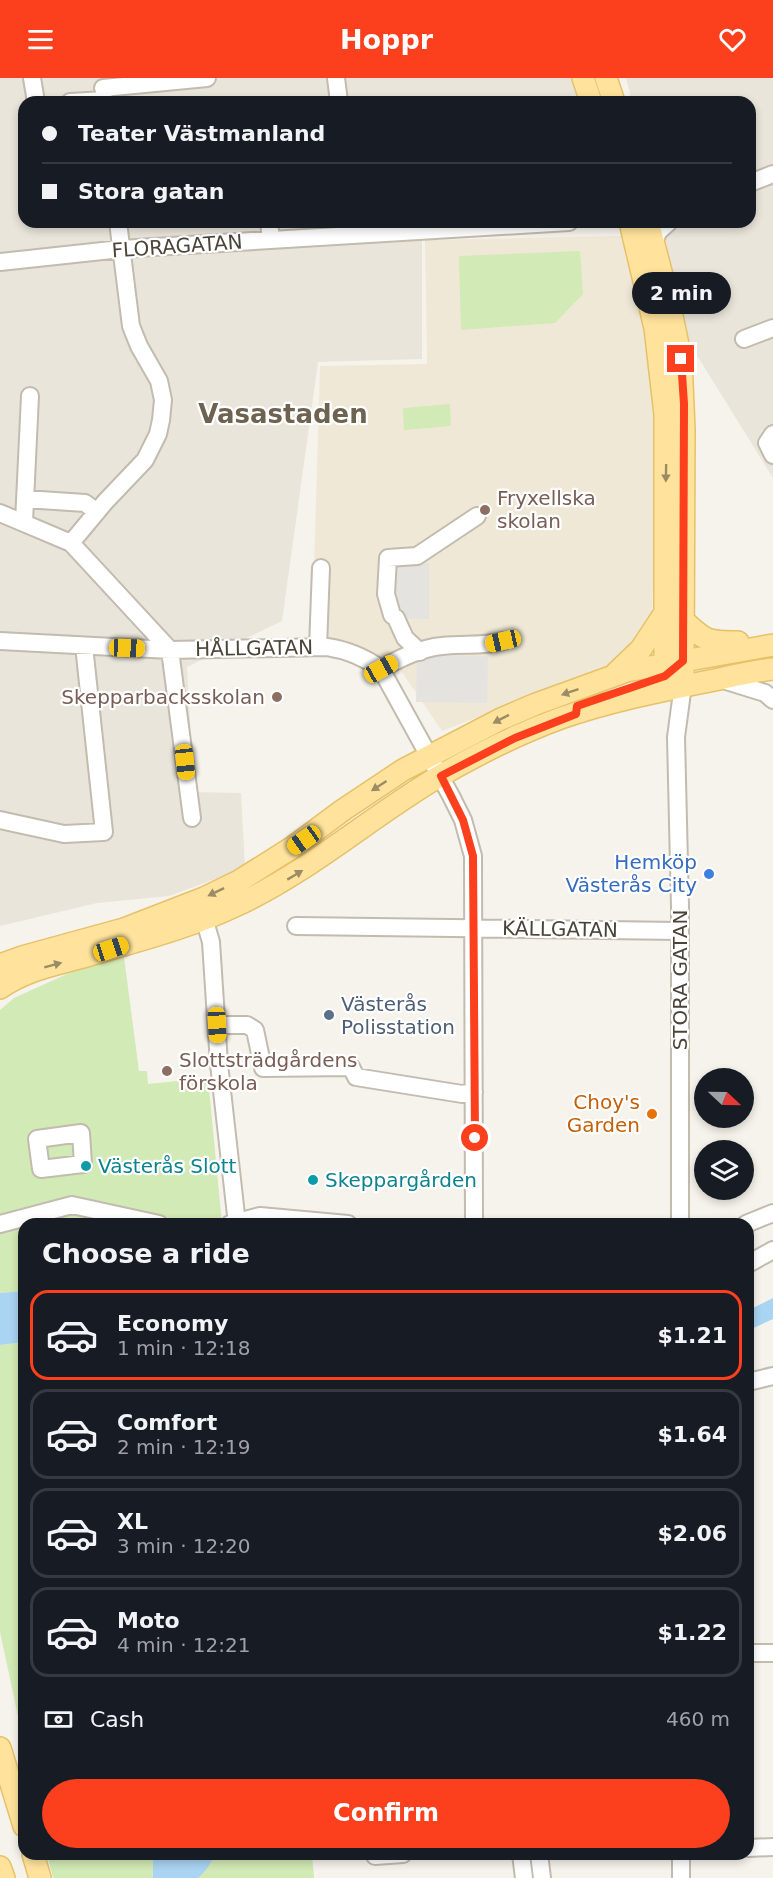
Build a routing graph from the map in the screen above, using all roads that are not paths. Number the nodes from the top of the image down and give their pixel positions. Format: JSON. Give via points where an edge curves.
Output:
{"nodes":[{"id":1,"x":32,"y":78,"type":"edge"},
{"id":2,"x":207,"y":78,"type":"edge"},
{"id":3,"x":336,"y":78,"type":"edge"},
{"id":4,"x":583,"y":78,"type":"edge"},
{"id":5,"x":606,"y":78,"type":"edge"},
{"id":6,"x":104,"y":92,"type":"edge"},
{"id":7,"x":35,"y":96,"type":"edge"},
{"id":8,"x":338,"y":96,"type":"edge"},
{"id":9,"x":589,"y":96,"type":"edge"},
{"id":10,"x":612,"y":96,"type":"edge"},
{"id":11,"x":773,"y":174,"type":"edge"},
{"id":12,"x":756,"y":181,"type":"edge"},
{"id":13,"x":119,"y":228,"type":"edge"},
{"id":14,"x":270,"y":228,"type":"edge"},
{"id":15,"x":353,"y":228,"type":"edge"},
{"id":16,"x":630,"y":228,"type":"edge"},
{"id":17,"x":651,"y":232,"type":"edge"},
{"id":18,"x":271,"y":240,"type":"junction"},
{"id":19,"x":122,"y":249,"type":"junction"},
{"id":20,"x":0,"y":262,"type":"edge"},
{"id":21,"x":773,"y":328,"type":"edge"},
{"id":22,"x":744,"y":339,"type":"dead end"},
{"id":23,"x":30,"y":396,"type":"dead end"},
{"id":24,"x":25,"y":499,"type":"junction"},
{"id":25,"x":97,"y":512,"type":"junction"},
{"id":26,"x":0,"y":513,"type":"edge"},
{"id":27,"x":477,"y":516,"type":"dead end"},
{"id":28,"x":24,"y":522,"type":"junction"},
{"id":29,"x":71,"y":543,"type":"junction"},
{"id":30,"x":321,"y":568,"type":"dead end"},
{"id":31,"x":674,"y":616,"type":"junction"},
{"id":32,"x":0,"y":641,"type":"edge"},
{"id":33,"x":503,"y":641,"type":"dead end"},
{"id":34,"x":84,"y":646,"type":"junction"},
{"id":35,"x":765,"y":646,"type":"edge"},
{"id":36,"x":318,"y":647,"type":"junction"},
{"id":37,"x":170,"y":650,"type":"junction"},
{"id":38,"x":420,"y":651,"type":"junction"},
{"id":39,"x":381,"y":669,"type":"junction"},
{"id":40,"x":773,"y":669,"type":"edge"},
{"id":41,"x":613,"y":675,"type":"junction"},
{"id":42,"x":673,"y":675,"type":"junction"},
{"id":43,"x":719,"y":679,"type":"junction"},
{"id":44,"x":773,"y":700,"type":"edge"},
{"id":45,"x":429,"y":756,"type":"junction"},
{"id":46,"x":441,"y":776,"type":"junction"},
{"id":47,"x":192,"y":818,"type":"dead end"},
{"id":48,"x":0,"y":820,"type":"edge"},
{"id":49,"x":204,"y":918,"type":"junction"},
{"id":50,"x":296,"y":926,"type":"dead end"},
{"id":51,"x":472,"y":927,"type":"junction"},
{"id":52,"x":680,"y":931,"type":"junction"},
{"id":53,"x":0,"y":965,"type":"edge"},
{"id":54,"x":0,"y":988,"type":"edge"},
{"id":55,"x":217,"y":1025,"type":"junction"},
{"id":56,"x":474,"y":1092,"type":"junction"},
{"id":57,"x":773,"y":1213,"type":"edge"},
{"id":58,"x":23,"y":1218,"type":"edge"},
{"id":59,"x":132,"y":1218,"type":"edge"},
{"id":60,"x":234,"y":1218,"type":"edge"},
{"id":61,"x":253,"y":1218,"type":"edge"},
{"id":62,"x":282,"y":1218,"type":"edge"},
{"id":63,"x":474,"y":1218,"type":"edge"},
{"id":64,"x":681,"y":1218,"type":"edge"},
{"id":65,"x":18,"y":1219,"type":"edge"},
{"id":66,"x":754,"y":1221,"type":"edge"},
{"id":67,"x":0,"y":1224,"type":"edge"},
{"id":68,"x":773,"y":1250,"type":"edge"},
{"id":69,"x":754,"y":1261,"type":"edge"},
{"id":70,"x":773,"y":1376,"type":"edge"},
{"id":71,"x":754,"y":1381,"type":"edge"},
{"id":72,"x":754,"y":1653,"type":"edge"},
{"id":73,"x":773,"y":1653,"type":"edge"},
{"id":74,"x":0,"y":1748,"type":"edge"},
{"id":75,"x":18,"y":1806,"type":"edge"},
{"id":76,"x":773,"y":1847,"type":"edge"},
{"id":77,"x":754,"y":1848,"type":"edge"},
{"id":78,"x":35,"y":1860,"type":"edge"},
{"id":79,"x":522,"y":1860,"type":"edge"},
{"id":80,"x":540,"y":1860,"type":"edge"},
{"id":81,"x":681,"y":1860,"type":"edge"},
{"id":82,"x":0,"y":1867,"type":"edge"},
{"id":83,"x":4,"y":1878,"type":"edge"},
{"id":84,"x":40,"y":1878,"type":"edge"},
{"id":85,"x":524,"y":1878,"type":"edge"},
{"id":86,"x":542,"y":1878,"type":"edge"},
{"id":87,"x":681,"y":1878,"type":"edge"}],
"edges":[{"from":1,"to":7,"type":"street"},
{"from":2,"to":6,"type":"street"},
{"from":3,"to":8,"type":"street"},
{"from":4,"to":9,"type":"main road"},
{"from":5,"to":10,"type":"main road"},
{"from":11,"to":12,"type":"street"},
{"from":13,"to":19,"type":"street"},
{"from":14,"to":18,"type":"street"},
{"from":15,"to":18,"type":"street","name":"FLORAGATAN"},
{"from":16,"to":31,"type":"main road","name":"STORA GATAN","one_way":true,"via":[[655,328],[663,391]]},
{"from":17,"to":31,"type":"main road","name":"STORA GATAN","via":[[681,359],[684,422]]},
{"from":18,"to":19,"type":"street","name":"FLORAGATAN"},
{"from":19,"to":20,"type":"street","name":"FLORAGATAN"},
{"from":19,"to":25,"type":"street","via":[[131,326],[159,381],[163,408],[158,434],[145,460]]},
{"from":21,"to":22,"type":"street"},
{"from":23,"to":24,"type":"street"},
{"from":24,"to":25,"type":"street","via":[[85,503]]},
{"from":24,"to":28,"type":"street"},
{"from":25,"to":29,"type":"street"},
{"from":26,"to":28,"type":"street"},
{"from":27,"to":38,"type":"street","via":[[417,556],[388,558],[386,594],[392,615],[405,638]]},
{"from":28,"to":29,"type":"street"},
{"from":29,"to":37,"type":"street"},
{"from":30,"to":36,"type":"street"},
{"from":31,"to":35,"type":"main road","via":[[711,642]]},
{"from":31,"to":41,"type":"main road"},
{"from":31,"to":42,"type":"main road","name":"STORA GATAN"},
{"from":32,"to":34,"type":"street","name":"HÅLLGATAN"},
{"from":33,"to":38,"type":"street"},
{"from":34,"to":37,"type":"street","name":"HÅLLGATAN"},
{"from":34,"to":48,"type":"street","via":[[104,832],[64,834]]},
{"from":35,"to":42,"type":"main road"},
{"from":36,"to":37,"type":"street","name":"HÅLLGATAN"},
{"from":36,"to":39,"type":"street","name":"HÅLLGATAN","via":[[352,653]]},
{"from":37,"to":47,"type":"street"},
{"from":38,"to":39,"type":"street"},
{"from":39,"to":45,"type":"street"},
{"from":40,"to":43,"type":"main road"},
{"from":41,"to":42,"type":"main road"},
{"from":41,"to":45,"type":"main road","one_way":true,"via":[[527,707]]},
{"from":42,"to":43,"type":"main road"},
{"from":42,"to":46,"type":"main road","via":[[577,706],[576,714],[515,738]]},
{"from":42,"to":52,"type":"street","name":"STORA GATAN"},
{"from":43,"to":44,"type":"street","via":[[765,693]]},
{"from":45,"to":46,"type":"street"},
{"from":45,"to":53,"type":"main road","one_way":true,"via":[[261,868],[204,898],[124,929]]},
{"from":49,"to":46,"type":"main road","one_way":true,"via":[[295,875]]},
{"from":46,"to":51,"type":"street","via":[[463,820],[473,856]]},
{"from":54,"to":49,"type":"main road","one_way":true,"via":[[46,966]]},
{"from":49,"to":55,"type":"street","via":[[211,942]]},
{"from":50,"to":51,"type":"street","name":"KÄLLGATAN"},
{"from":51,"to":52,"type":"street","name":"KÄLLGATAN"},
{"from":51,"to":56,"type":"street"},
{"from":52,"to":64,"type":"street","name":"STORA GATAN"},
{"from":55,"to":56,"type":"street","via":[[247,1025],[255,1029],[263,1068],[351,1067],[356,1077],[462,1094]]},
{"from":55,"to":60,"type":"street"},
{"from":56,"to":63,"type":"street"},
{"from":57,"to":66,"type":"street"},
{"from":58,"to":59,"type":"street","via":[[72,1205]]},
{"from":61,"to":62,"type":"street"},
{"from":65,"to":67,"type":"street"},
{"from":68,"to":69,"type":"street"},
{"from":70,"to":71,"type":"street"},
{"from":72,"to":73,"type":"street"},
{"from":74,"to":75,"type":"main road"},
{"from":76,"to":77,"type":"street"},
{"from":78,"to":84,"type":"main road"},
{"from":79,"to":85,"type":"street"},
{"from":80,"to":86,"type":"street"},
{"from":81,"to":87,"type":"street"},
{"from":82,"to":83,"type":"main road"}]}
